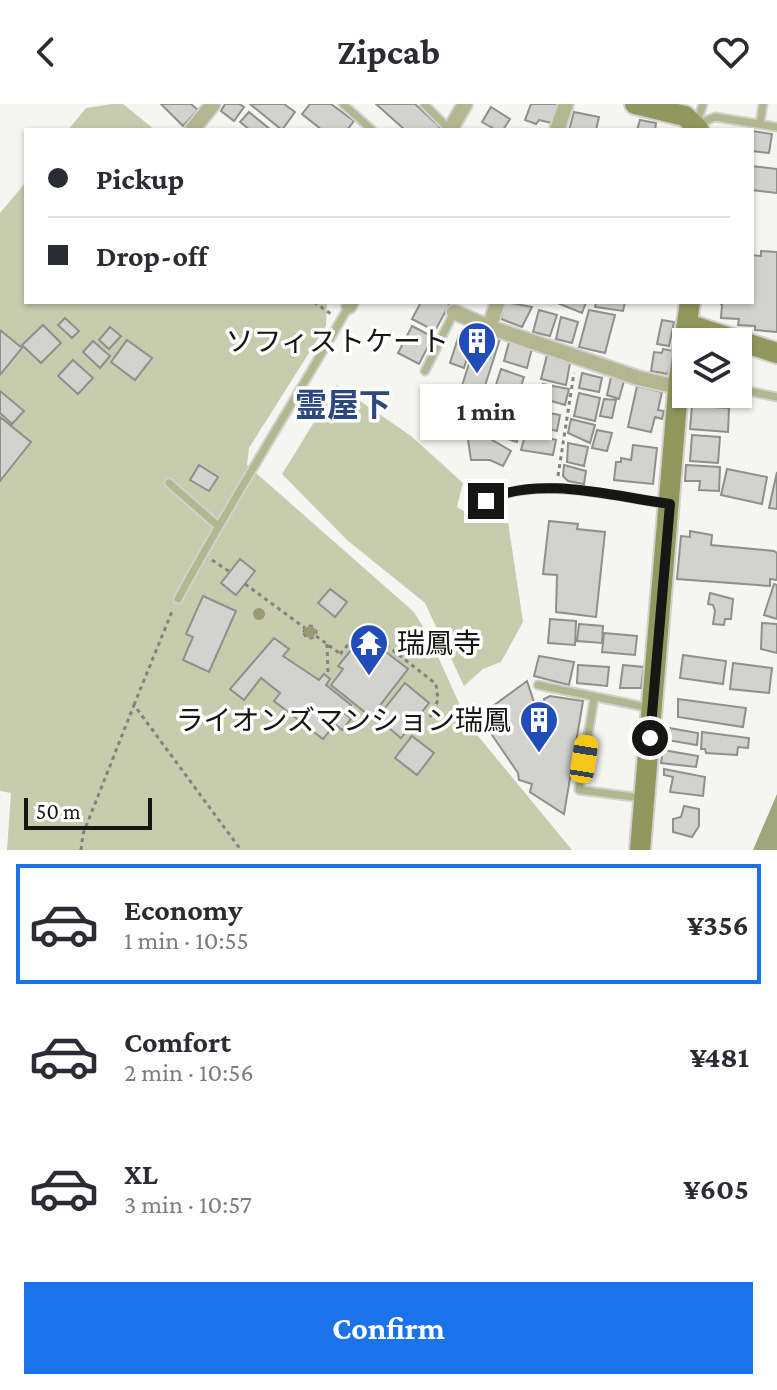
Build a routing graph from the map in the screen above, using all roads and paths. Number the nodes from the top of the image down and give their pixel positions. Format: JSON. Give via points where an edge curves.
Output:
{"nodes":[{"id":1,"x":213,"y":104,"type":"edge"},
{"id":2,"x":343,"y":104,"type":"edge"},
{"id":3,"x":424,"y":104,"type":"edge"},
{"id":4,"x":465,"y":104,"type":"edge"},
{"id":5,"x":566,"y":104,"type":"edge"},
{"id":6,"x":635,"y":104,"type":"edge"},
{"id":7,"x":703,"y":104,"type":"edge"},
{"id":8,"x":763,"y":104,"type":"edge"},
{"id":9,"x":760,"y":124,"type":"junction"},
{"id":10,"x":777,"y":127,"type":"edge"},
{"id":11,"x":194,"y":128,"type":"edge"},
{"id":12,"x":370,"y":128,"type":"edge"},
{"id":13,"x":448,"y":128,"type":"edge"},
{"id":14,"x":451,"y":128,"type":"edge"},
{"id":15,"x":558,"y":128,"type":"edge"},
{"id":16,"x":698,"y":128,"type":"edge"},
{"id":17,"x":317,"y":304,"type":"edge"},
{"id":18,"x":350,"y":304,"type":"edge"},
{"id":19,"x":497,"y":304,"type":"edge"},
{"id":20,"x":690,"y":304,"type":"edge"},
{"id":21,"x":454,"y":312,"type":"joint"},
{"id":22,"x":341,"y":320,"type":"junction"},
{"id":23,"x":687,"y":324,"type":"junction"},
{"id":24,"x":489,"y":327,"type":"junction"},
{"id":25,"x":687,"y":328,"type":"edge"},
{"id":26,"x":777,"y":353,"type":"edge"},
{"id":27,"x":577,"y":358,"type":"junction"},
{"id":28,"x":425,"y":371,"type":"dead end"},
{"id":29,"x":672,"y":379,"type":"edge"},
{"id":30,"x":752,"y":392,"type":"edge"},
{"id":31,"x":777,"y":397,"type":"edge"},
{"id":32,"x":679,"y":408,"type":"edge"},
{"id":33,"x":169,"y":483,"type":"dead end"},
{"id":34,"x":557,"y":489,"type":"junction"},
{"id":35,"x":486,"y":501,"type":"dead end"},
{"id":36,"x":670,"y":504,"type":"junction"},
{"id":37,"x":217,"y":525,"type":"junction"},
{"id":38,"x":202,"y":554,"type":"junction"},
{"id":39,"x":230,"y":572,"type":"dead end"},
{"id":40,"x":245,"y":584,"type":"dead end"},
{"id":41,"x":178,"y":599,"type":"joint"},
{"id":42,"x":305,"y":628,"type":"junction"},
{"id":43,"x":360,"y":631,"type":"dead end"},
{"id":44,"x":316,"y":636,"type":"junction"},
{"id":45,"x":353,"y":639,"type":"dead end"},
{"id":46,"x":327,"y":644,"type":"junction"},
{"id":47,"x":328,"y":673,"type":"dead end"},
{"id":48,"x":538,"y":685,"type":"dead end"},
{"id":49,"x":594,"y":699,"type":"junction"},
{"id":50,"x":134,"y":705,"type":"junction"},
{"id":51,"x":652,"y":708,"type":"junction"},
{"id":52,"x":430,"y":717,"type":"dead end"},
{"id":53,"x":645,"y":799,"type":"junction"},
{"id":54,"x":81,"y":850,"type":"edge"},
{"id":55,"x":241,"y":850,"type":"edge"},
{"id":56,"x":640,"y":850,"type":"edge"}],
"edges":[{"from":1,"to":11,"type":"street"},
{"from":2,"to":12,"type":"lane"},
{"from":3,"to":13,"type":"lane"},
{"from":4,"to":14,"type":"street"},
{"from":5,"to":15,"type":"street"},
{"from":6,"to":16,"type":"street","via":[[685,116]]},
{"from":7,"to":16,"type":"lane"},
{"from":8,"to":9,"type":"lane"},
{"from":9,"to":10,"type":"lane"},
{"from":9,"to":16,"type":"lane","via":[[715,117]]},
{"from":17,"to":22,"type":"path"},
{"from":18,"to":22,"type":"lane"},
{"from":19,"to":24,"type":"street"},
{"from":20,"to":23,"type":"street"},
{"from":21,"to":24,"type":"street"},
{"from":21,"to":28,"type":"lane"},
{"from":22,"to":37,"type":"lane"},
{"from":23,"to":25,"type":"street"},
{"from":23,"to":26,"type":"street"},
{"from":24,"to":27,"type":"street"},
{"from":27,"to":29,"type":"street"},
{"from":27,"to":34,"type":"path"},
{"from":30,"to":31,"type":"lane"},
{"from":32,"to":36,"type":"street"},
{"from":33,"to":37,"type":"lane"},
{"from":34,"to":35,"type":"lane","via":[[528,489]]},
{"from":34,"to":36,"type":"lane"},
{"from":36,"to":51,"type":"street"},
{"from":37,"to":38,"type":"lane"},
{"from":38,"to":39,"type":"path"},
{"from":38,"to":41,"type":"lane"},
{"from":40,"to":42,"type":"path"},
{"from":41,"to":50,"type":"path"},
{"from":42,"to":44,"type":"path","via":[[314,627]]},
{"from":42,"to":44,"type":"path","via":[[306,637]]},
{"from":43,"to":52,"type":"path","via":[[366,629],[436,684],[438,700]]},
{"from":44,"to":46,"type":"path"},
{"from":45,"to":46,"type":"path","via":[[341,655]]},
{"from":46,"to":47,"type":"path"},
{"from":48,"to":49,"type":"lane"},
{"from":49,"to":51,"type":"lane"},
{"from":49,"to":53,"type":"lane","via":[[579,790]]},
{"from":50,"to":54,"type":"path"},
{"from":50,"to":55,"type":"path"},
{"from":51,"to":53,"type":"street"},
{"from":53,"to":56,"type":"street"}]}
